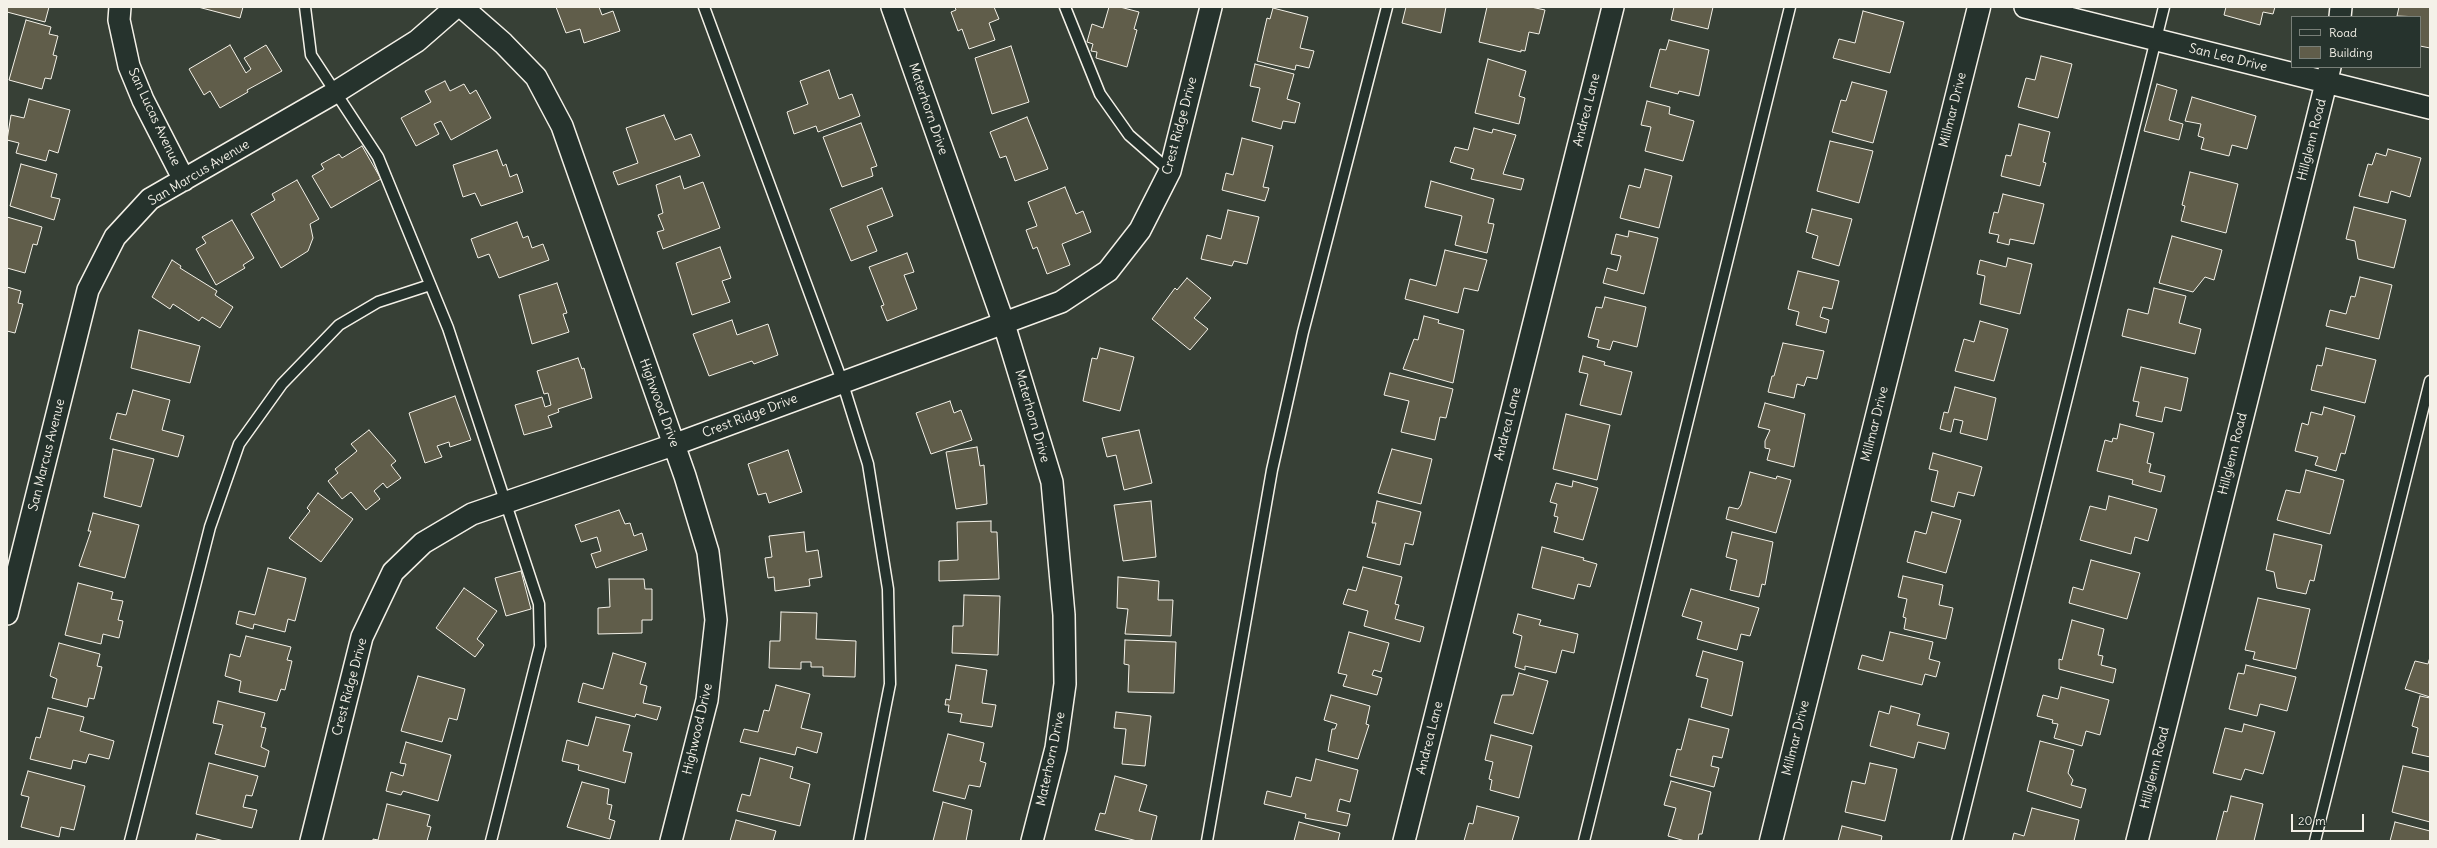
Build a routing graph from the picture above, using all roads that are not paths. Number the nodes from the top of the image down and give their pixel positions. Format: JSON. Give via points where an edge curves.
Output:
{"nodes":[{"id":1,"x":120,"y":7,"type":"edge"},
{"id":2,"x":305,"y":7,"type":"edge"},
{"id":3,"x":456,"y":7,"type":"edge"},
{"id":4,"x":462,"y":7,"type":"edge"},
{"id":5,"x":704,"y":7,"type":"edge"},
{"id":6,"x":892,"y":7,"type":"edge"},
{"id":7,"x":1065,"y":7,"type":"edge"},
{"id":8,"x":1211,"y":7,"type":"edge"},
{"id":9,"x":1387,"y":7,"type":"edge"},
{"id":10,"x":1612,"y":7,"type":"edge"},
{"id":11,"x":1790,"y":7,"type":"edge"},
{"id":12,"x":1979,"y":7,"type":"edge"},
{"id":13,"x":2025,"y":7,"type":"edge"},
{"id":14,"x":2164,"y":7,"type":"edge"},
{"id":15,"x":2156,"y":39,"type":"junction"},
{"id":16,"x":2291,"y":67,"type":"edge"},
{"id":17,"x":2295,"y":68,"type":"edge"},
{"id":18,"x":2328,"y":75,"type":"edge"},
{"id":19,"x":336,"y":92,"type":"junction"},
{"id":20,"x":2430,"y":108,"type":"edge"},
{"id":21,"x":1170,"y":171,"type":"junction"},
{"id":22,"x":184,"y":180,"type":"junction"},
{"id":23,"x":430,"y":285,"type":"junction"},
{"id":24,"x":1004,"y":324,"type":"junction"},
{"id":25,"x":842,"y":381,"type":"junction"},
{"id":26,"x":2430,"y":381,"type":"edge"},
{"id":27,"x":673,"y":444,"type":"junction"},
{"id":28,"x":505,"y":502,"type":"junction"},
{"id":29,"x":7,"y":614,"type":"edge"},
{"id":30,"x":130,"y":841,"type":"edge"},
{"id":31,"x":311,"y":841,"type":"edge"},
{"id":32,"x":491,"y":841,"type":"edge"},
{"id":33,"x":671,"y":841,"type":"edge"},
{"id":34,"x":859,"y":841,"type":"edge"},
{"id":35,"x":1032,"y":841,"type":"edge"},
{"id":36,"x":1207,"y":841,"type":"edge"},
{"id":37,"x":1404,"y":841,"type":"edge"},
{"id":38,"x":1584,"y":841,"type":"edge"},
{"id":39,"x":1771,"y":841,"type":"edge"},
{"id":40,"x":1957,"y":841,"type":"edge"},
{"id":41,"x":2137,"y":841,"type":"edge"},
{"id":42,"x":2316,"y":841,"type":"edge"}],
"edges":[{"from":1,"to":22,"type":"street","name":"San Lucas Avenue","via":[[119,20],[129,66],[143,100]]},
{"from":2,"to":19,"type":"lane","via":[[311,55]]},
{"from":3,"to":19,"type":"street","name":"San Marcus Avenue","via":[[418,41]]},
{"from":4,"to":27,"type":"street","name":"Highwood Drive","via":[[503,43],[536,77],[562,126]]},
{"from":5,"to":25,"type":"lane"},
{"from":6,"to":24,"type":"street","name":"Materhorn Drive"},
{"from":7,"to":21,"type":"lane","via":[[1100,94],[1129,135]]},
{"from":8,"to":21,"type":"street","name":"Crest Ridge Drive"},
{"from":9,"to":36,"type":"lane","via":[[1303,332],[1272,470]]},
{"from":10,"to":37,"type":"street","name":"Andrea Lane"},
{"from":11,"to":38,"type":"lane"},
{"from":12,"to":39,"type":"street","name":"Millmar Drive"},
{"from":13,"to":15,"type":"street","name":"San Lea Drive"},
{"from":14,"to":15,"type":"lane"},
{"from":15,"to":16,"type":"street","name":"San Lea Drive"},
{"from":15,"to":40,"type":"lane"},
{"from":17,"to":18,"type":"street","name":"San Lea Drive"},
{"from":18,"to":20,"type":"street","name":"San Lea Drive"},
{"from":18,"to":41,"type":"street","name":"Hillglenn Road"},
{"from":19,"to":22,"type":"street","name":"San Marcus Avenue"},
{"from":19,"to":23,"type":"lane","via":[[378,157]]},
{"from":21,"to":24,"type":"street","name":"Crest Ridge Drive","via":[[1140,230],[1108,272],[1061,302]]},
{"from":22,"to":29,"type":"street","name":"San Marcus Avenue","via":[[150,199],[115,237],[88,290]]},
{"from":23,"to":28,"type":"lane","via":[[448,328]]},
{"from":23,"to":30,"type":"lane","via":[[378,302],[339,325],[282,384],[239,444],[210,527]]},
{"from":24,"to":25,"type":"street","name":"Crest Ridge Drive"},
{"from":24,"to":35,"type":"street","name":"Materhorn Drive","via":[[1052,482],[1064,615],[1065,684],[1056,748]]},
{"from":25,"to":27,"type":"street","name":"Crest Ridge Drive"},
{"from":25,"to":34,"type":"lane","via":[[868,464],[888,590],[890,684]]},
{"from":26,"to":42,"type":"lane"},
{"from":27,"to":28,"type":"street","name":"Crest Ridge Drive"},
{"from":27,"to":33,"type":"street","name":"Highwood Drive","via":[[708,552],[716,620],[707,700]]},
{"from":28,"to":31,"type":"street","name":"Crest Ridge Drive","via":[[472,514],[423,543],[393,572],[362,637]]},
{"from":28,"to":32,"type":"lane","via":[[539,604],[540,646]]}]}
